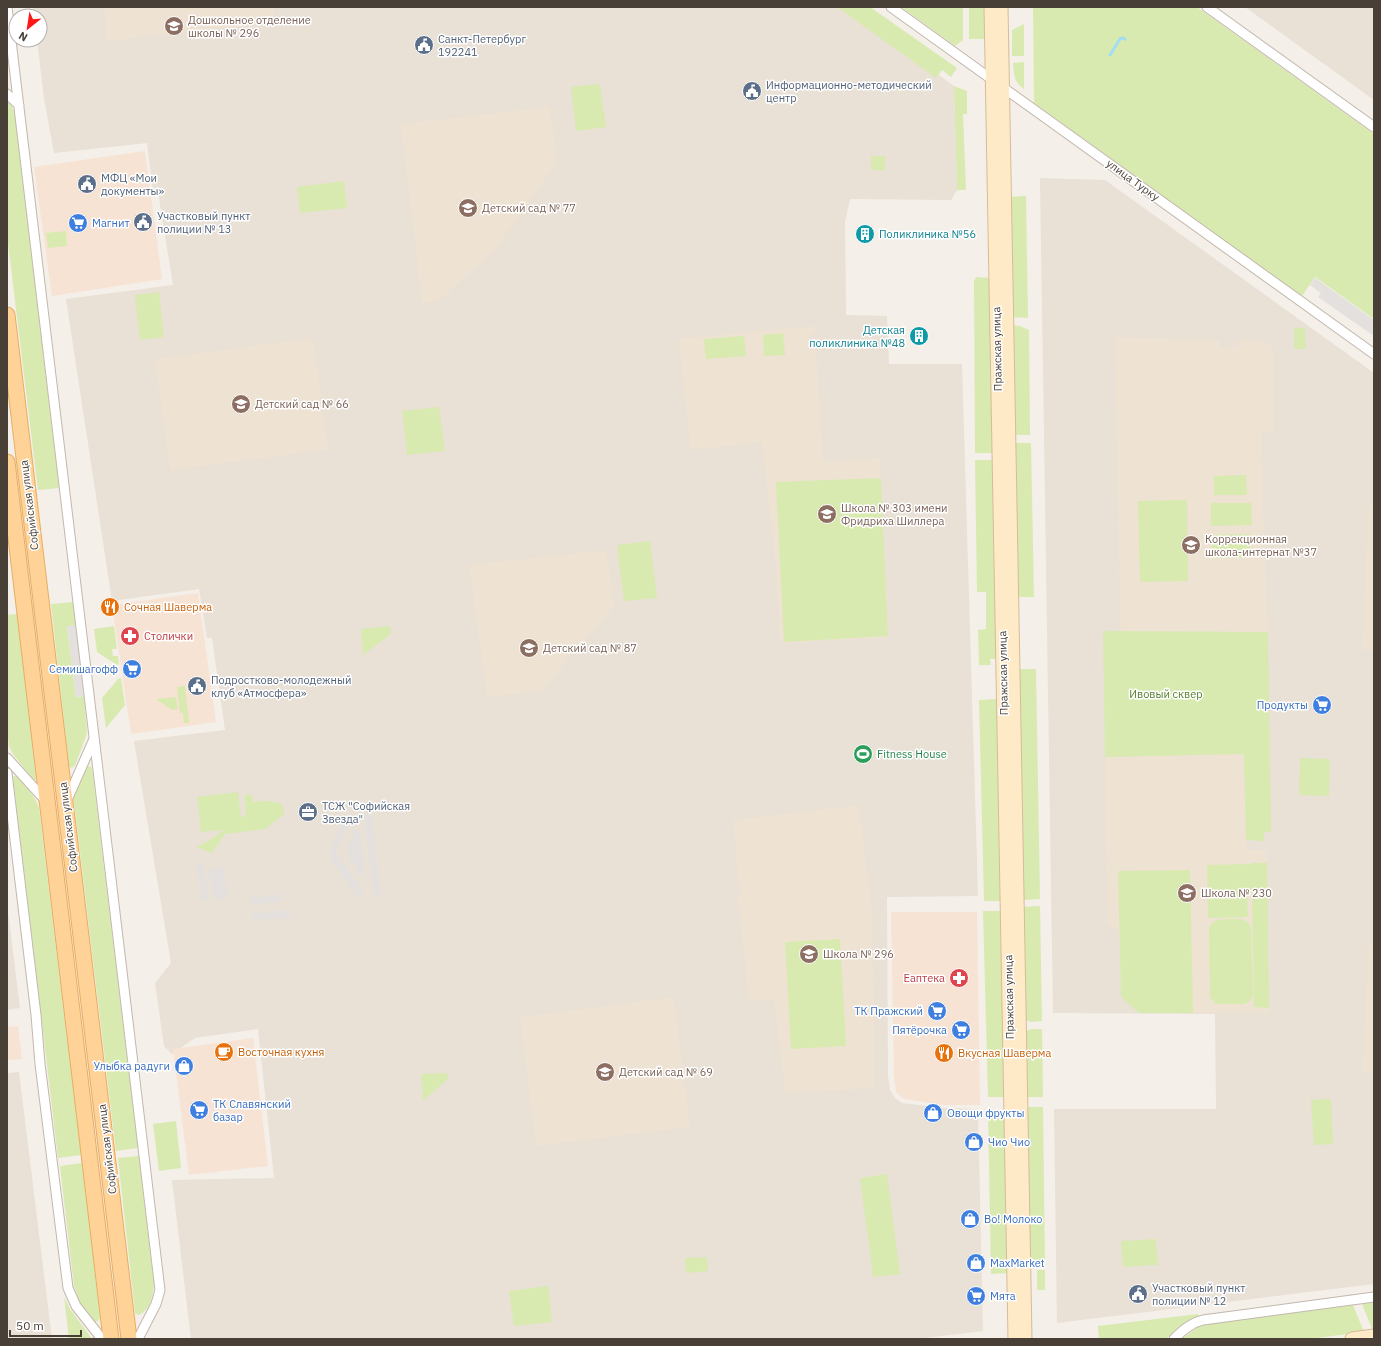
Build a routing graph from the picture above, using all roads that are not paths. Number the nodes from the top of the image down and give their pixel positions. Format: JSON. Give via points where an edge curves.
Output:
{"nodes":[{"id":1,"x":7,"y":7,"type":"edge"},
{"id":2,"x":891,"y":7,"type":"edge"},
{"id":3,"x":991,"y":7,"type":"edge"},
{"id":4,"x":1001,"y":7,"type":"edge"},
{"id":5,"x":1207,"y":7,"type":"edge"},
{"id":6,"x":997,"y":83,"type":"junction"},
{"id":7,"x":7,"y":94,"type":"edge"},
{"id":8,"x":19,"y":105,"type":"junction"},
{"id":9,"x":1374,"y":127,"type":"edge"},
{"id":10,"x":7,"y":315,"type":"edge"},
{"id":11,"x":1374,"y":354,"type":"edge"},
{"id":12,"x":7,"y":462,"type":"edge"},
{"id":13,"x":94,"y":739,"type":"junction"},
{"id":14,"x":7,"y":758,"type":"edge"},
{"id":15,"x":7,"y":773,"type":"edge"},
{"id":16,"x":48,"y":803,"type":"junction"},
{"id":17,"x":65,"y":804,"type":"junction"},
{"id":18,"x":76,"y":892,"type":"junction"},
{"id":19,"x":59,"y":894,"type":"junction"},
{"id":20,"x":1374,"y":1297,"type":"edge"},
{"id":21,"x":1374,"y":1336,"type":"edge"},
{"id":22,"x":102,"y":1339,"type":"edge"},
{"id":23,"x":112,"y":1339,"type":"edge"},
{"id":24,"x":129,"y":1339,"type":"edge"},
{"id":25,"x":138,"y":1339,"type":"edge"},
{"id":26,"x":1015,"y":1339,"type":"edge"},
{"id":27,"x":1025,"y":1339,"type":"edge"},
{"id":28,"x":1174,"y":1339,"type":"edge"},
{"id":29,"x":1352,"y":1339,"type":"edge"}],
"edges":[{"from":1,"to":8,"type":"street"},
{"from":2,"to":6,"type":"street","name":"улица Турку"},
{"from":3,"to":6,"type":"street","name":"Пражская улица"},
{"from":4,"to":6,"type":"street","name":"Пражская улица"},
{"from":5,"to":9,"type":"street"},
{"from":6,"to":11,"type":"street","name":"улица Турку"},
{"from":6,"to":26,"type":"street","name":"Пражская улица"},
{"from":6,"to":27,"type":"street","name":"Пражская улица"},
{"from":7,"to":8,"type":"street"},
{"from":8,"to":13,"type":"street"},
{"from":10,"to":17,"type":"main road","name":"Софийская улица"},
{"from":12,"to":16,"type":"main road","name":"Софийская улица"},
{"from":13,"to":17,"type":"street"},
{"from":13,"to":25,"type":"street","via":[[160,1290],[156,1304]]},
{"from":14,"to":16,"type":"street"},
{"from":15,"to":22,"type":"street","via":[[68,1288],[76,1306]]},
{"from":16,"to":19,"type":"main road","name":"Софийская улица"},
{"from":17,"to":18,"type":"main road","name":"Софийская улица"},
{"from":18,"to":19,"type":"main road"},
{"from":18,"to":24,"type":"main road","name":"Софийская улица"},
{"from":19,"to":23,"type":"main road","name":"Софийская улица"},
{"from":20,"to":28,"type":"street","via":[[1203,1320],[1193,1323]]},
{"from":21,"to":29,"type":"street"}]}
